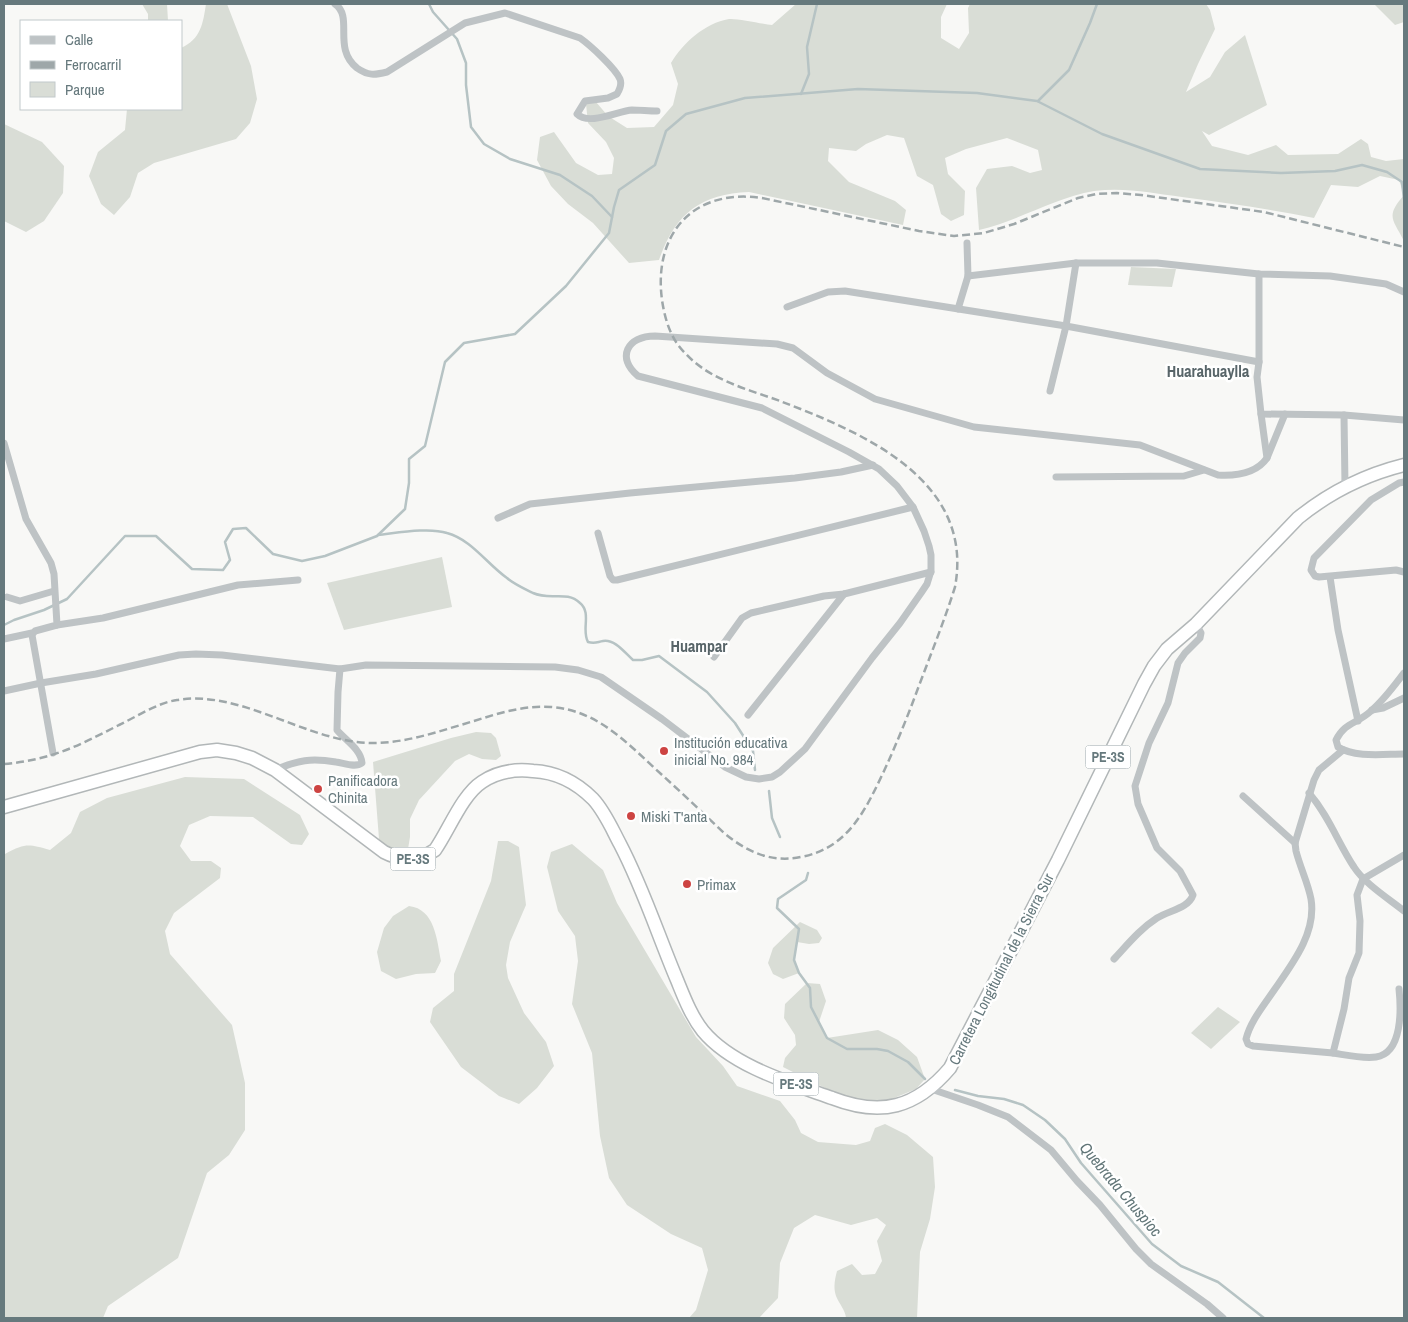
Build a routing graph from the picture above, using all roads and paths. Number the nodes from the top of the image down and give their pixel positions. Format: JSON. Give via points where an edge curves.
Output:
{"nodes":[{"id":1,"x":335,"y":4,"type":"edge"},
{"id":2,"x":657,"y":111,"type":"dead end"},
{"id":3,"x":967,"y":243,"type":"dead end"},
{"id":4,"x":1076,"y":263,"type":"junction"},
{"id":5,"x":1259,"y":274,"type":"junction"},
{"id":6,"x":968,"y":276,"type":"junction"},
{"id":7,"x":1404,"y":292,"type":"edge"},
{"id":8,"x":787,"y":307,"type":"dead end"},
{"id":9,"x":958,"y":309,"type":"junction"},
{"id":10,"x":1066,"y":326,"type":"junction"},
{"id":11,"x":1259,"y":362,"type":"junction"},
{"id":12,"x":1050,"y":392,"type":"dead end"},
{"id":13,"x":1261,"y":414,"type":"junction"},
{"id":14,"x":1285,"y":414,"type":"junction"},
{"id":15,"x":1344,"y":415,"type":"junction"},
{"id":16,"x":1404,"y":420,"type":"edge"},
{"id":17,"x":4,"y":443,"type":"edge"},
{"id":18,"x":1267,"y":458,"type":"junction"},
{"id":19,"x":873,"y":465,"type":"junction"},
{"id":20,"x":1404,"y":465,"type":"edge"},
{"id":21,"x":1204,"y":470,"type":"junction"},
{"id":22,"x":1056,"y":477,"type":"dead end"},
{"id":23,"x":1404,"y":482,"type":"edge"},
{"id":24,"x":1345,"y":486,"type":"junction"},
{"id":25,"x":913,"y":507,"type":"junction"},
{"id":26,"x":498,"y":518,"type":"dead end"},
{"id":27,"x":598,"y":533,"type":"dead end"},
{"id":28,"x":931,"y":572,"type":"junction"},
{"id":29,"x":1404,"y":572,"type":"edge"},
{"id":30,"x":1330,"y":577,"type":"junction"},
{"id":31,"x":298,"y":580,"type":"dead end"},
{"id":32,"x":54,"y":593,"type":"junction"},
{"id":33,"x":844,"y":594,"type":"junction"},
{"id":34,"x":7,"y":597,"type":"dead end"},
{"id":35,"x":1196,"y":624,"type":"junction"},
{"id":36,"x":57,"y":626,"type":"junction"},
{"id":37,"x":32,"y":633,"type":"junction"},
{"id":38,"x":4,"y":640,"type":"edge"},
{"id":39,"x":714,"y":657,"type":"dead end"},
{"id":40,"x":340,"y":669,"type":"junction"},
{"id":41,"x":1404,"y":673,"type":"edge"},
{"id":42,"x":41,"y":683,"type":"junction"},
{"id":43,"x":4,"y":691,"type":"edge"},
{"id":44,"x":1404,"y":698,"type":"edge"},
{"id":45,"x":1372,"y":710,"type":"junction"},
{"id":46,"x":748,"y":715,"type":"dead end"},
{"id":47,"x":1358,"y":721,"type":"junction"},
{"id":48,"x":1342,"y":750,"type":"junction"},
{"id":49,"x":53,"y":753,"type":"dead end"},
{"id":50,"x":1404,"y":754,"type":"edge"},
{"id":51,"x":275,"y":770,"type":"junction"},
{"id":52,"x":1309,"y":793,"type":"junction"},
{"id":53,"x":1243,"y":796,"type":"dead end"},
{"id":54,"x":4,"y":807,"type":"edge"},
{"id":55,"x":1295,"y":843,"type":"junction"},
{"id":56,"x":1404,"y":854,"type":"edge"},
{"id":57,"x":1363,"y":879,"type":"junction"},
{"id":58,"x":1404,"y":911,"type":"edge"},
{"id":59,"x":1114,"y":959,"type":"dead end"},
{"id":60,"x":1400,"y":989,"type":"dead end"},
{"id":61,"x":1333,"y":1053,"type":"junction"},
{"id":62,"x":931,"y":1089,"type":"junction"},
{"id":63,"x":1223,"y":1318,"type":"edge"}],
"edges":[{"from":1,"to":2,"type":"street","via":[[342,10],[344,18],[344,50],[359,69],[368,74],[387,72],[465,23],[504,13],[580,38],[615,72],[621,85],[617,94],[585,101],[577,114],[580,118],[615,115],[630,110]]},
{"from":3,"to":6,"type":"street"},
{"from":4,"to":5,"type":"street","via":[[1157,263]]},
{"from":4,"to":6,"type":"street"},
{"from":4,"to":10,"type":"street"},
{"from":5,"to":7,"type":"street","via":[[1330,276],[1386,284]]},
{"from":5,"to":11,"type":"street"},
{"from":6,"to":9,"type":"street"},
{"from":8,"to":9,"type":"street","via":[[828,292],[845,291]]},
{"from":9,"to":10,"type":"street"},
{"from":10,"to":11,"type":"street"},
{"from":10,"to":12,"type":"street"},
{"from":11,"to":13,"type":"street"},
{"from":13,"to":14,"type":"street"},
{"from":13,"to":18,"type":"street"},
{"from":14,"to":15,"type":"street"},
{"from":14,"to":18,"type":"street"},
{"from":15,"to":16,"type":"street"},
{"from":15,"to":24,"type":"street"},
{"from":17,"to":32,"type":"street","via":[[26,519],[51,564]]},
{"from":18,"to":21,"type":"street","via":[[1262,466],[1242,474],[1218,475]]},
{"from":19,"to":21,"type":"street","via":[[762,408],[638,376],[627,362],[630,344],[646,336],[777,344],[793,348],[827,373],[875,399],[954,423],[1140,445]]},
{"from":19,"to":25,"type":"street","via":[[897,486]]},
{"from":19,"to":26,"type":"street","via":[[795,478],[530,504]]},
{"from":20,"to":24,"type":"highway","name":"Carretera Longitudinal de la Sierra Sur","number":"PE-3S"},
{"from":21,"to":22,"type":"street","via":[[1184,476]]},
{"from":23,"to":30,"type":"street","via":[[1370,500],[1314,558],[1312,574]]},
{"from":24,"to":35,"type":"highway","name":"Carretera Longitudinal de la Sierra Sur","number":"PE-3S","via":[[1298,518]]},
{"from":25,"to":27,"type":"street","via":[[618,580],[610,576]]},
{"from":25,"to":28,"type":"street","via":[[929,546]]},
{"from":28,"to":33,"type":"street"},
{"from":28,"to":40,"type":"street","via":[[921,594],[805,749],[772,777],[746,777],[725,767],[601,678],[578,670],[366,665]]},
{"from":29,"to":30,"type":"street","via":[[1377,571]]},
{"from":30,"to":47,"type":"street"},
{"from":31,"to":36,"type":"street","via":[[238,585]]},
{"from":32,"to":34,"type":"street","via":[[20,601]]},
{"from":32,"to":36,"type":"street"},
{"from":33,"to":39,"type":"street","via":[[751,613],[742,618]]},
{"from":33,"to":46,"type":"street"},
{"from":35,"to":59,"type":"street","via":[[1200,638],[1178,663],[1168,703],[1149,744],[1135,786],[1138,804],[1154,842],[1180,871],[1193,895],[1191,902],[1171,910],[1138,932]]},
{"from":35,"to":62,"type":"highway","name":"Carretera Longitudinal de la Sierra Sur","number":"PE-3S","via":[[1167,648],[1154,666],[950,1068]]},
{"from":36,"to":37,"type":"street"},
{"from":37,"to":38,"type":"street"},
{"from":37,"to":42,"type":"street"},
{"from":40,"to":42,"type":"street","via":[[196,654]]},
{"from":40,"to":51,"type":"street","via":[[337,730],[350,741],[362,763],[308,759]]},
{"from":41,"to":45,"type":"street"},
{"from":42,"to":43,"type":"street"},
{"from":42,"to":49,"type":"street"},
{"from":44,"to":45,"type":"street"},
{"from":45,"to":47,"type":"street"},
{"from":47,"to":48,"type":"street","via":[[1338,735],[1336,740]]},
{"from":48,"to":50,"type":"street","via":[[1362,754]]},
{"from":48,"to":52,"type":"street","via":[[1319,770]]},
{"from":51,"to":54,"type":"highway","name":"Carretera Longitudinal de la Sierra Sur","number":"PE-3S","via":[[236,753],[200,752]]},
{"from":51,"to":62,"type":"highway","name":"Carretera Longitudinal de la Sierra Sur","number":"PE-3S","via":[[384,852],[407,859],[418,859],[435,850],[472,791],[482,782],[520,770],[560,776],[594,801],[613,829],[632,866],[692,1014],[711,1040],[749,1066],[851,1106],[890,1107]]},
{"from":52,"to":55,"type":"street"},
{"from":52,"to":57,"type":"street","via":[[1322,807]]},
{"from":53,"to":55,"type":"street"},
{"from":55,"to":61,"type":"street","via":[[1311,899],[1308,928],[1299,952],[1247,1032],[1246,1039],[1253,1046]]},
{"from":56,"to":57,"type":"street"},
{"from":57,"to":58,"type":"street"},
{"from":57,"to":61,"type":"street","via":[[1357,895],[1359,953],[1349,978]]},
{"from":60,"to":61,"type":"street","via":[[1401,1014],[1393,1045],[1385,1054],[1376,1057]]},
{"from":62,"to":63,"type":"street","via":[[1008,1118],[1051,1150],[1151,1264]]}]}
